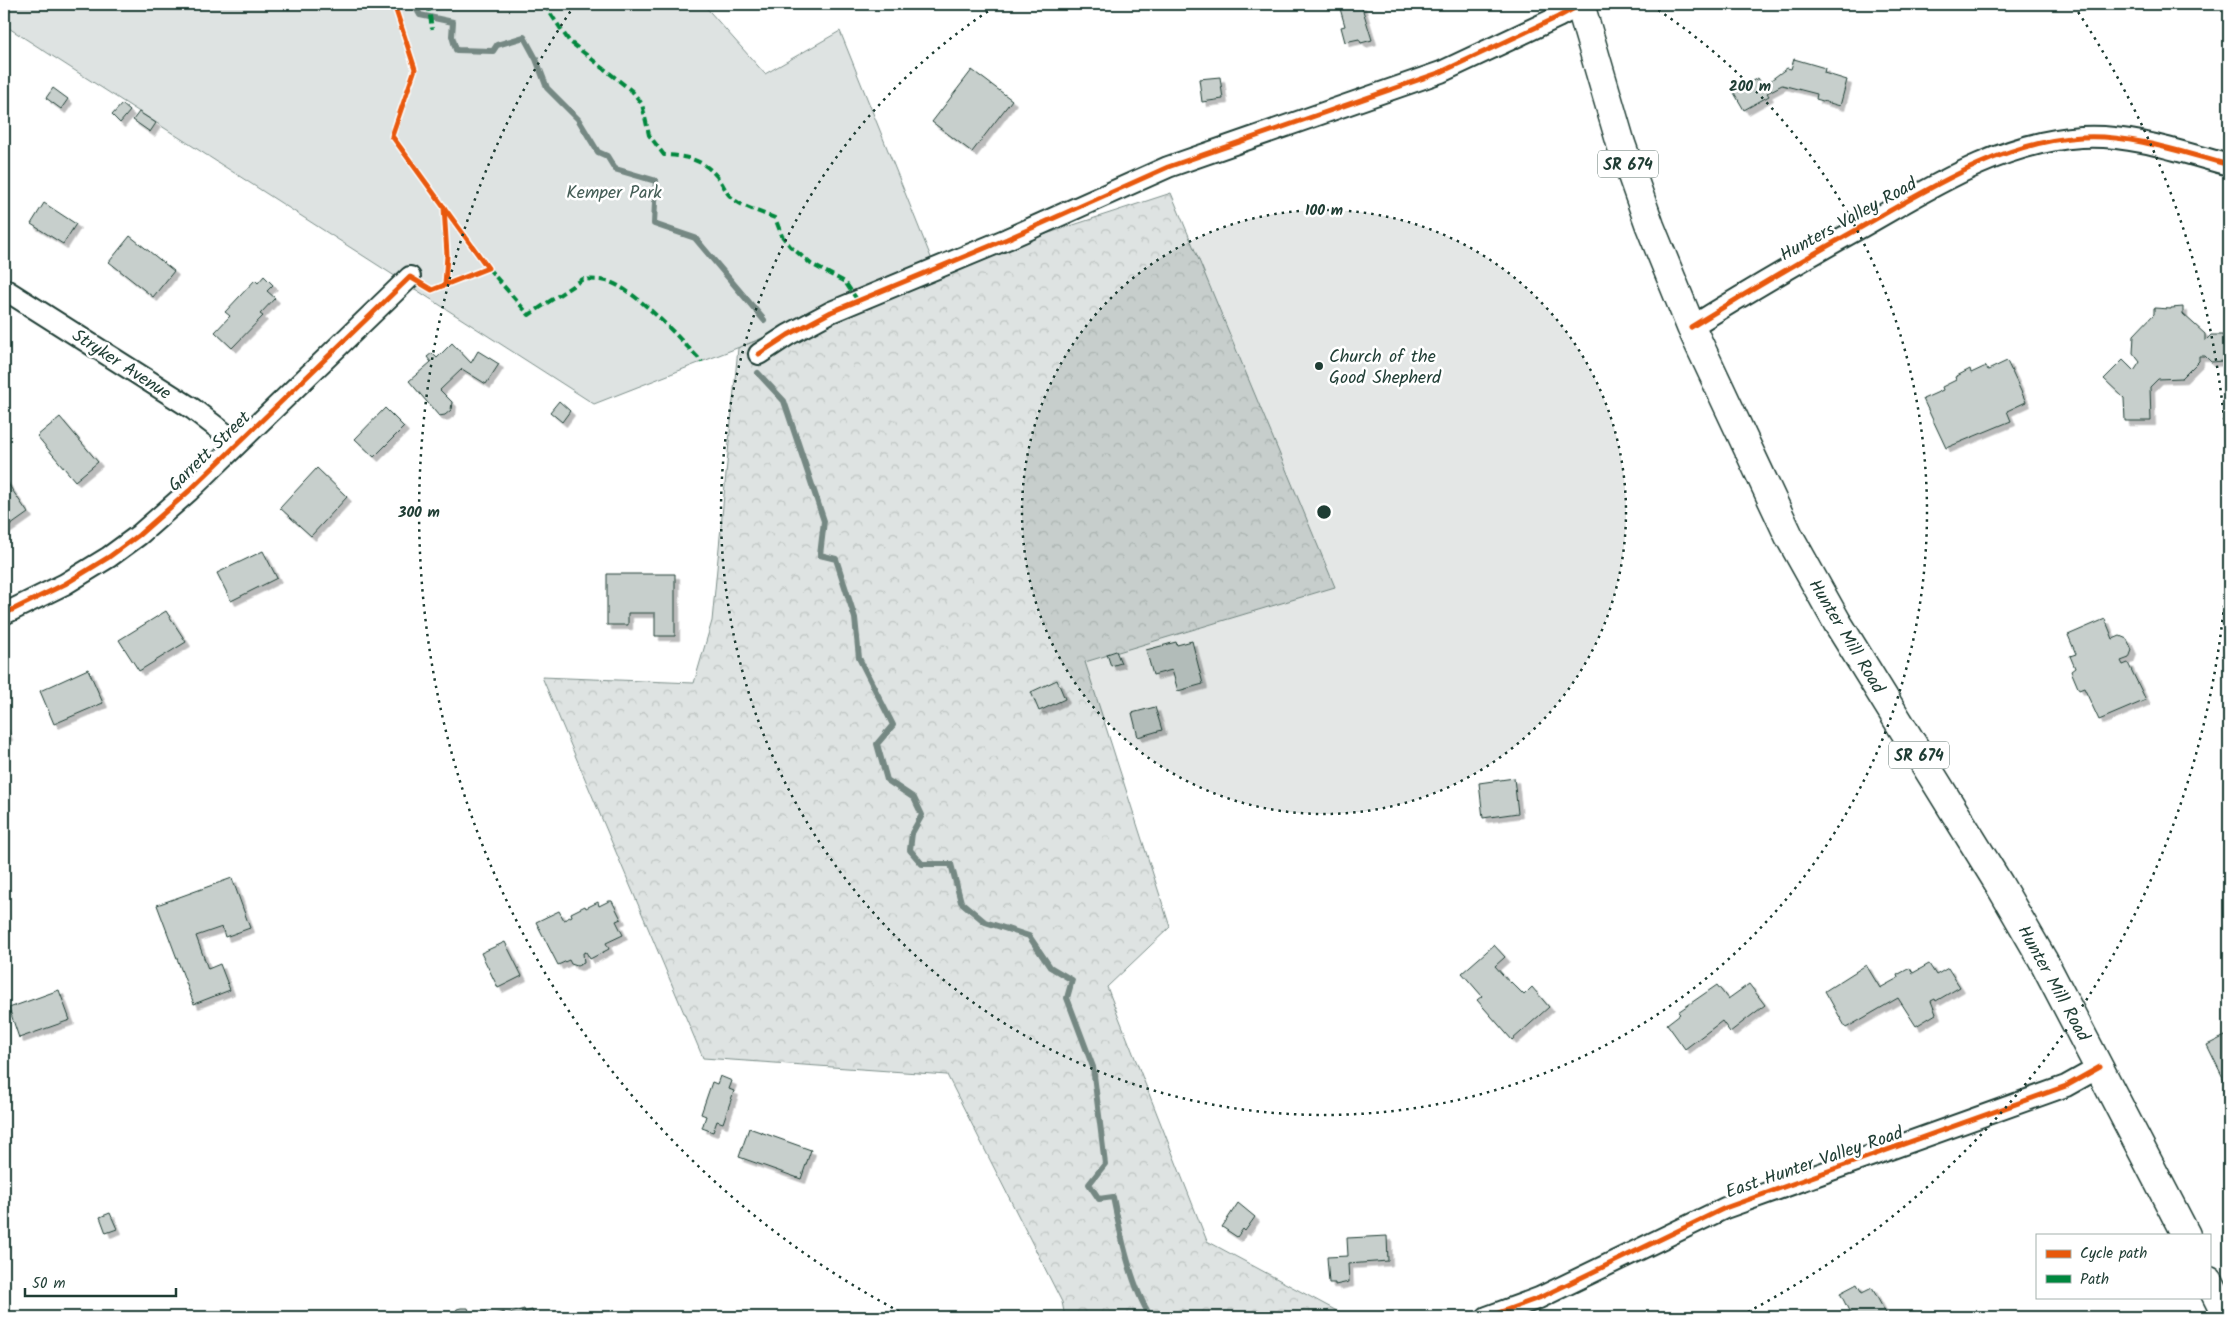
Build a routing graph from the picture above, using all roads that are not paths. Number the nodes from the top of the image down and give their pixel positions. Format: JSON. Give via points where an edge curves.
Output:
{"nodes":[{"id":1,"x":1580,"y":4,"type":"edge"},
{"id":2,"x":2229,"y":164,"type":"edge"},
{"id":3,"x":410,"y":277,"type":"dead end"},
{"id":4,"x":4,"y":289,"type":"edge"},
{"id":5,"x":1691,"y":327,"type":"junction"},
{"id":6,"x":759,"y":354,"type":"dead end"},
{"id":7,"x":238,"y":443,"type":"junction"},
{"id":8,"x":4,"y":614,"type":"edge"},
{"id":9,"x":2100,"y":1067,"type":"junction"},
{"id":10,"x":2185,"y":1234,"type":"edge"},
{"id":11,"x":2210,"y":1283,"type":"edge"},
{"id":12,"x":1487,"y":1317,"type":"edge"},
{"id":13,"x":2227,"y":1317,"type":"edge"}],
"edges":[{"from":1,"to":5,"type":"main road","name":"Hunter Mill Road","number":"SR 674","via":[[1621,144]]},
{"from":1,"to":6,"type":"street","via":[[1441,72],[1127,184],[831,312]]},
{"from":2,"to":5,"type":"street","name":"Hunters Valley Road","via":[[2142,142],[2107,137],[2048,141],[2013,150],[1989,158],[1884,214]]},
{"from":3,"to":7,"type":"street","name":"Garrett Street"},
{"from":4,"to":7,"type":"street","name":"Stryker Avenue","via":[[193,409]]},
{"from":5,"to":9,"type":"main road","name":"Hunter Mill Road","number":"SR 674","via":[[1750,456],[1810,574],[1999,884]]},
{"from":7,"to":8,"type":"street","name":"Garrett Street","via":[[189,491],[109,557],[65,584]]},
{"from":9,"to":10,"type":"main road","name":"Hunter Mill Road","number":"SR 674"},
{"from":9,"to":12,"type":"street","name":"East Hunter Valley Road","via":[[2066,1086],[1725,1208],[1539,1298]]},
{"from":11,"to":13,"type":"main road"}]}
